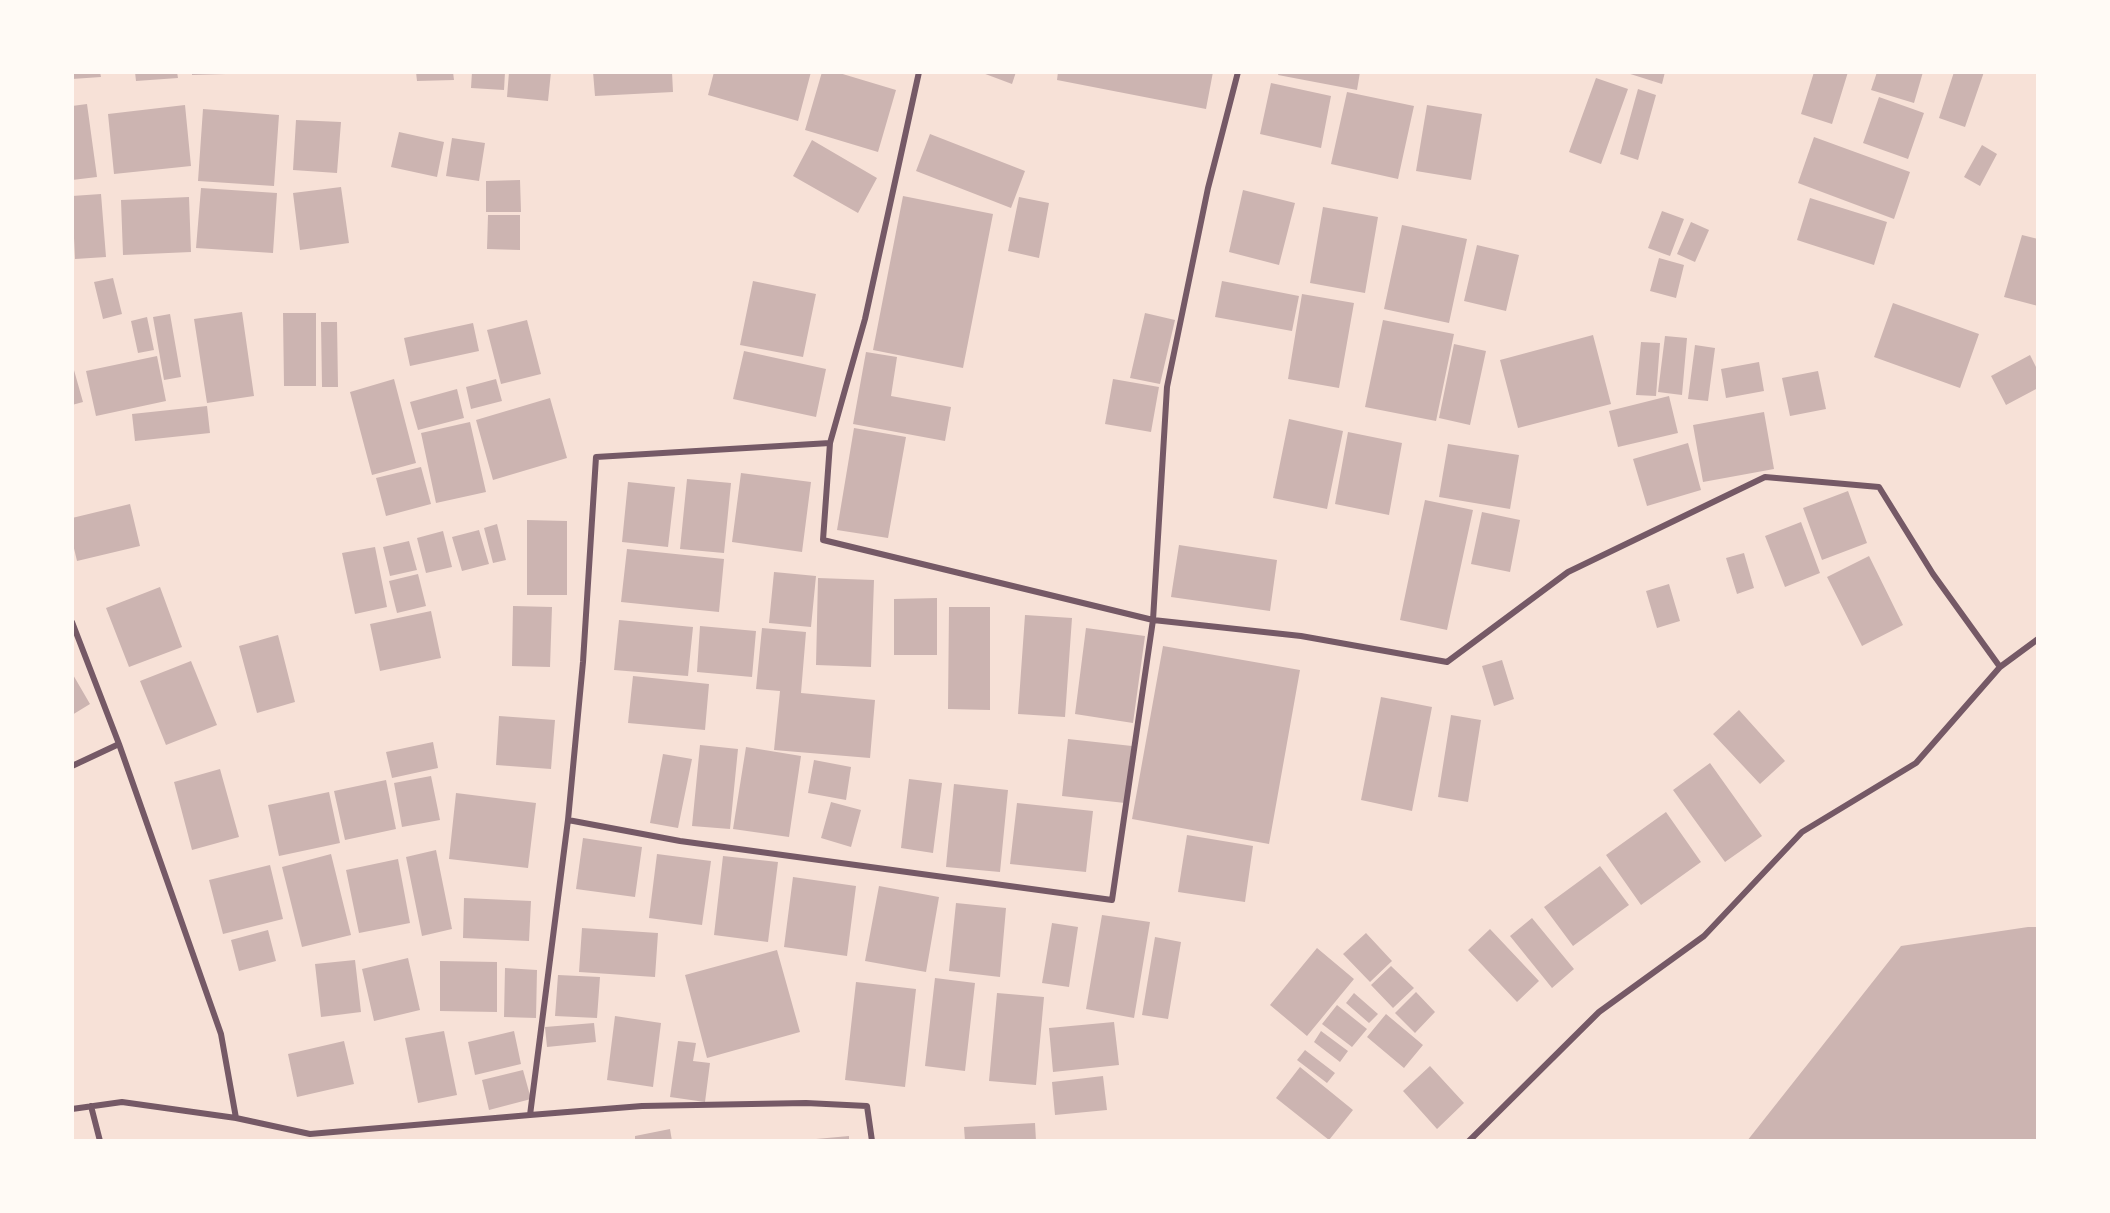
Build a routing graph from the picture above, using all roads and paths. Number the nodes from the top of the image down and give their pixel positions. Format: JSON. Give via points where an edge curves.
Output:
{"nodes":[{"id":1,"x":919,"y":72,"type":"edge"},
{"id":2,"x":1238,"y":72,"type":"edge"},
{"id":3,"x":830,"y":443,"type":"junction"},
{"id":4,"x":1153,"y":620,"type":"junction"},
{"id":5,"x":72,"y":622,"type":"edge"},
{"id":6,"x":2038,"y":639,"type":"edge"},
{"id":7,"x":2000,"y":667,"type":"junction"},
{"id":8,"x":119,"y":744,"type":"junction"},
{"id":9,"x":72,"y":766,"type":"edge"},
{"id":10,"x":568,"y":820,"type":"junction"},
{"id":11,"x":91,"y":1106,"type":"junction"},
{"id":12,"x":72,"y":1109,"type":"edge"},
{"id":13,"x":530,"y":1115,"type":"junction"},
{"id":14,"x":236,"y":1118,"type":"junction"},
{"id":15,"x":310,"y":1134,"type":"junction"},
{"id":16,"x":100,"y":1141,"type":"edge"},
{"id":17,"x":312,"y":1141,"type":"edge"},
{"id":18,"x":872,"y":1141,"type":"edge"},
{"id":19,"x":1469,"y":1141,"type":"edge"}],
"edges":[{"from":1,"to":3,"type":"street","via":[[865,319]]},
{"from":2,"to":4,"type":"street","via":[[1208,188],[1167,387]]},
{"from":3,"to":4,"type":"street","via":[[823,540]]},
{"from":3,"to":10,"type":"street","via":[[596,457]]},
{"from":4,"to":7,"type":"street","via":[[1301,636],[1447,662],[1568,572],[1765,477],[1879,487],[1933,574]]},
{"from":4,"to":10,"type":"street","via":[[1112,900],[680,841]]},
{"from":5,"to":8,"type":"street"},
{"from":6,"to":7,"type":"street"},
{"from":7,"to":19,"type":"street","via":[[1916,763],[1802,832],[1704,936],[1599,1012]]},
{"from":8,"to":9,"type":"street"},
{"from":8,"to":14,"type":"street","via":[[221,1034]]},
{"from":10,"to":13,"type":"street"},
{"from":11,"to":12,"type":"street"},
{"from":11,"to":14,"type":"street","via":[[122,1102]]},
{"from":11,"to":16,"type":"street"},
{"from":13,"to":15,"type":"street"},
{"from":13,"to":18,"type":"street","via":[[642,1106],[867,1106]]},
{"from":14,"to":15,"type":"street"},
{"from":15,"to":17,"type":"street"}]}
